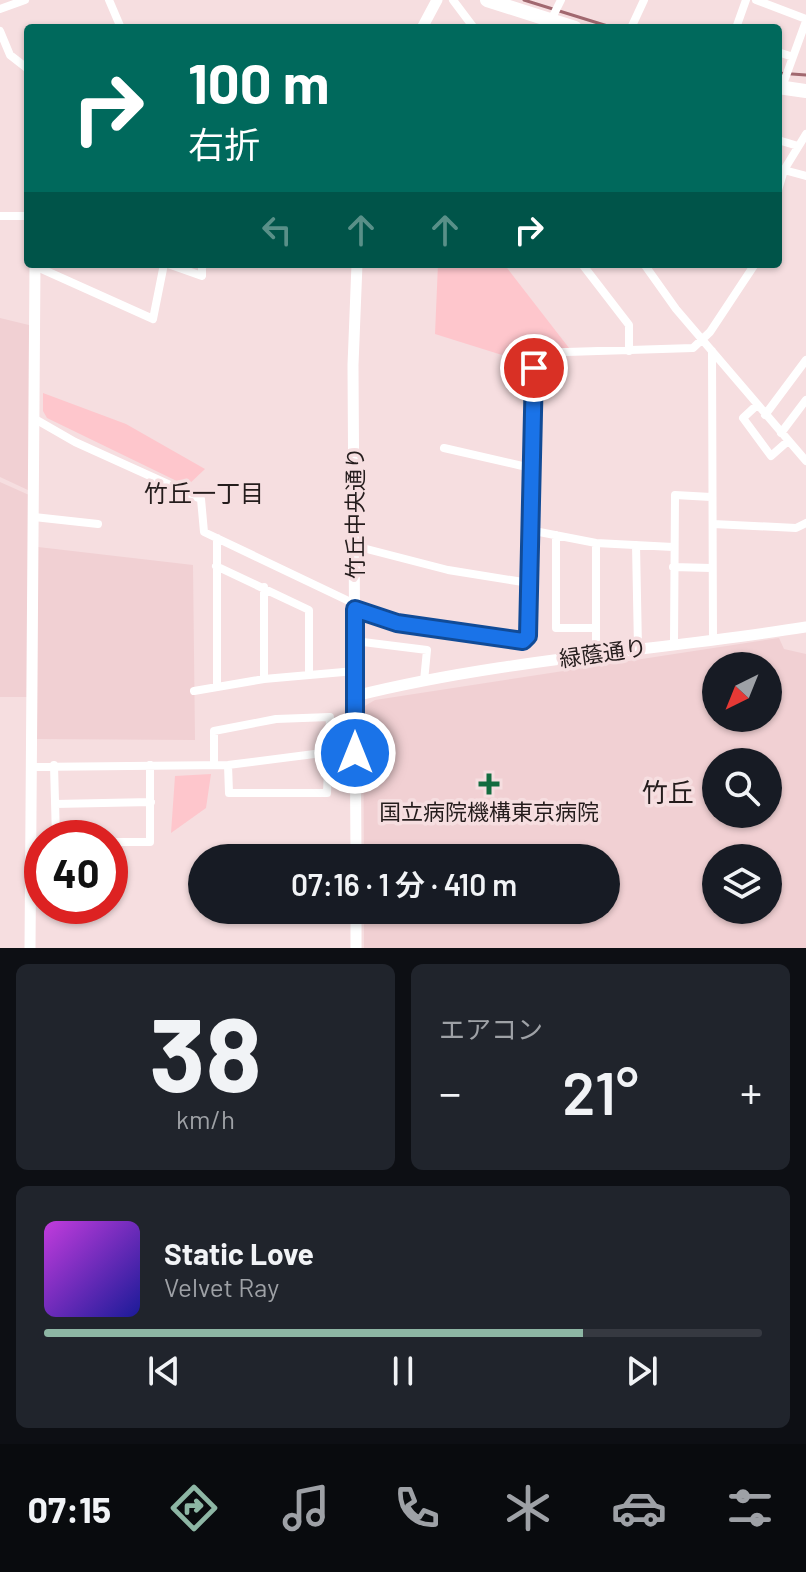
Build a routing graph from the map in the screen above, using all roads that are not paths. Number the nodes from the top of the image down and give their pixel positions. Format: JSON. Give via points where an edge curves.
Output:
{"nodes":[{"id":1,"x":25,"y":0,"type":"edge"},
{"id":2,"x":109,"y":0,"type":"edge"},
{"id":3,"x":437,"y":0,"type":"edge"},
{"id":4,"x":453,"y":0,"type":"edge"},
{"id":5,"x":487,"y":0,"type":"edge"},
{"id":6,"x":644,"y":0,"type":"edge"},
{"id":7,"x":746,"y":0,"type":"edge"},
{"id":8,"x":756,"y":0,"type":"edge"},
{"id":9,"x":0,"y":9,"type":"edge"},
{"id":10,"x":556,"y":10,"type":"edge"},
{"id":11,"x":806,"y":20,"type":"edge"},
{"id":12,"x":119,"y":24,"type":"edge"},
{"id":13,"x":424,"y":24,"type":"edge"},
{"id":14,"x":471,"y":24,"type":"edge"},
{"id":15,"x":571,"y":24,"type":"edge"},
{"id":16,"x":633,"y":24,"type":"edge"},
{"id":17,"x":737,"y":24,"type":"edge"},
{"id":18,"x":0,"y":31,"type":"edge"},
{"id":19,"x":782,"y":53,"type":"edge"},
{"id":20,"x":793,"y":57,"type":"junction"},
{"id":21,"x":24,"y":66,"type":"edge"},
{"id":22,"x":784,"y":81,"type":"edge"},
{"id":23,"x":806,"y":91,"type":"edge"},
{"id":24,"x":806,"y":134,"type":"edge"},
{"id":25,"x":782,"y":141,"type":"edge"},
{"id":26,"x":798,"y":146,"type":"junction"},
{"id":27,"x":784,"y":170,"type":"junction"},
{"id":28,"x":806,"y":176,"type":"edge"},
{"id":29,"x":782,"y":177,"type":"edge"},
{"id":30,"x":0,"y":216,"type":"edge"},
{"id":31,"x":24,"y":216,"type":"edge"},
{"id":32,"x":35,"y":268,"type":"edge"},
{"id":33,"x":42,"y":268,"type":"edge"},
{"id":34,"x":165,"y":268,"type":"edge"},
{"id":35,"x":178,"y":268,"type":"edge"},
{"id":36,"x":202,"y":268,"type":"edge"},
{"id":37,"x":357,"y":268,"type":"edge"},
{"id":38,"x":585,"y":268,"type":"edge"},
{"id":39,"x":647,"y":268,"type":"edge"},
{"id":40,"x":752,"y":268,"type":"edge"},
{"id":41,"x":703,"y":340,"type":"junction"},
{"id":42,"x":629,"y":351,"type":"junction"},
{"id":43,"x":712,"y":351,"type":"junction"},
{"id":44,"x":806,"y":360,"type":"edge"},
{"id":45,"x":806,"y":400,"type":"edge"},
{"id":46,"x":757,"y":405,"type":"junction"},
{"id":47,"x":765,"y":415,"type":"junction"},
{"id":48,"x":35,"y":419,"type":"junction"},
{"id":49,"x":785,"y":437,"type":"junction"},
{"id":50,"x":444,"y":448,"type":"dead end"},
{"id":51,"x":806,"y":461,"type":"edge"},
{"id":52,"x":531,"y":468,"type":"junction"},
{"id":53,"x":711,"y":497,"type":"junction"},
{"id":54,"x":34,"y":517,"type":"junction"},
{"id":55,"x":806,"y":523,"type":"edge"},
{"id":56,"x":98,"y":524,"type":"dead end"},
{"id":57,"x":713,"y":524,"type":"junction"},
{"id":58,"x":529,"y":530,"type":"junction"},
{"id":59,"x":556,"y":535,"type":"junction"},
{"id":60,"x":217,"y":538,"type":"junction"},
{"id":61,"x":596,"y":543,"type":"junction"},
{"id":62,"x":636,"y":545,"type":"junction"},
{"id":63,"x":355,"y":546,"type":"junction"},
{"id":64,"x":673,"y":547,"type":"junction"},
{"id":65,"x":216,"y":566,"type":"junction"},
{"id":66,"x":673,"y":567,"type":"junction"},
{"id":67,"x":711,"y":568,"type":"junction"},
{"id":68,"x":529,"y":583,"type":"junction"},
{"id":69,"x":264,"y":587,"type":"junction"},
{"id":70,"x":355,"y":607,"type":"junction"},
{"id":71,"x":806,"y":627,"type":"edge"},
{"id":72,"x":596,"y":628,"type":"junction"},
{"id":73,"x":355,"y":641,"type":"junction"},
{"id":74,"x":713,"y":641,"type":"junction"},
{"id":75,"x":674,"y":643,"type":"junction"},
{"id":76,"x":638,"y":648,"type":"junction"},
{"id":77,"x":596,"y":656,"type":"junction"},
{"id":78,"x":355,"y":671,"type":"junction"},
{"id":79,"x":309,"y":675,"type":"junction"},
{"id":80,"x":264,"y":679,"type":"junction"},
{"id":81,"x":424,"y":681,"type":"junction"},
{"id":82,"x":217,"y":686,"type":"junction"},
{"id":83,"x":194,"y":691,"type":"dead end"},
{"id":84,"x":355,"y":696,"type":"junction"},
{"id":85,"x":330,"y":752,"type":"junction"},
{"id":86,"x":355,"y":753,"type":"junction"},
{"id":87,"x":54,"y":765,"type":"junction"},
{"id":88,"x":150,"y":765,"type":"junction"},
{"id":89,"x":214,"y":765,"type":"junction"},
{"id":90,"x":228,"y":765,"type":"junction"},
{"id":91,"x":30,"y":767,"type":"junction"},
{"id":92,"x":151,"y":802,"type":"junction"},
{"id":93,"x":55,"y":804,"type":"junction"},
{"id":94,"x":55,"y":820,"type":"edge"},
{"id":95,"x":128,"y":842,"type":"edge"},
{"id":96,"x":356,"y":844,"type":"edge"},
{"id":97,"x":356,"y":924,"type":"edge"},
{"id":98,"x":30,"y":948,"type":"edge"},
{"id":99,"x":356,"y":948,"type":"edge"}],
"edges":[{"from":1,"to":9,"type":"street"},
{"from":2,"to":12,"type":"street"},
{"from":3,"to":13,"type":"street"},
{"from":4,"to":14,"type":"street"},
{"from":5,"to":10,"type":"main road"},
{"from":6,"to":16,"type":"street"},
{"from":7,"to":17,"type":"street"},
{"from":8,"to":11,"type":"street"},
{"from":10,"to":15,"type":"main road"},
{"from":11,"to":20,"type":"street"},
{"from":18,"to":21,"type":"street","via":[[10,55]]},
{"from":19,"to":20,"type":"street"},
{"from":20,"to":22,"type":"street"},
{"from":22,"to":23,"type":"main road"},
{"from":24,"to":26,"type":"street"},
{"from":25,"to":26,"type":"street"},
{"from":26,"to":27,"type":"street"},
{"from":27,"to":28,"type":"street"},
{"from":27,"to":29,"type":"street"},
{"from":30,"to":31,"type":"street"},
{"from":32,"to":48,"type":"street"},
{"from":33,"to":34,"type":"street","via":[[153,319]]},
{"from":35,"to":36,"type":"street","via":[[202,276]]},
{"from":37,"to":63,"type":"street","name":"竹丘中央通り"},
{"from":38,"to":42,"type":"street","via":[[629,325]]},
{"from":39,"to":41,"type":"street"},
{"from":40,"to":41,"type":"street"},
{"from":41,"to":42,"type":"street","via":[[693,348]]},
{"from":41,"to":43,"type":"street"},
{"from":42,"to":52,"type":"street","via":[[535,353]]},
{"from":43,"to":46,"type":"street"},
{"from":43,"to":53,"type":"street"},
{"from":44,"to":47,"type":"street"},
{"from":45,"to":49,"type":"street"},
{"from":46,"to":47,"type":"street"},
{"from":46,"to":49,"type":"street","via":[[743,418],[771,456]]},
{"from":47,"to":49,"type":"street"},
{"from":48,"to":54,"type":"street"},
{"from":48,"to":60,"type":"street","via":[[201,499],[204,532]]},
{"from":49,"to":51,"type":"street"},
{"from":50,"to":52,"type":"street"},
{"from":52,"to":58,"type":"street"},
{"from":53,"to":57,"type":"street"},
{"from":53,"to":64,"type":"street","via":[[675,495]]},
{"from":54,"to":56,"type":"street"},
{"from":54,"to":91,"type":"street"},
{"from":55,"to":57,"type":"street","via":[[796,528]]},
{"from":57,"to":67,"type":"street"},
{"from":58,"to":59,"type":"street"},
{"from":58,"to":68,"type":"street"},
{"from":59,"to":61,"type":"street"},
{"from":59,"to":72,"type":"street","via":[[556,628]]},
{"from":60,"to":65,"type":"street"},
{"from":60,"to":70,"type":"street"},
{"from":61,"to":62,"type":"street"},
{"from":61,"to":72,"type":"street"},
{"from":62,"to":64,"type":"street"},
{"from":62,"to":76,"type":"street"},
{"from":63,"to":68,"type":"street","via":[[448,570]]},
{"from":63,"to":70,"type":"street","name":"竹丘中央通り"},
{"from":64,"to":66,"type":"street"},
{"from":65,"to":69,"type":"street"},
{"from":65,"to":82,"type":"street"},
{"from":66,"to":67,"type":"street"},
{"from":66,"to":75,"type":"street"},
{"from":67,"to":74,"type":"street"},
{"from":68,"to":70,"type":"street","via":[[528,636],[523,641],[397,623]]},
{"from":69,"to":79,"type":"street","via":[[309,610]]},
{"from":69,"to":80,"type":"street"},
{"from":70,"to":73,"type":"street","name":"竹丘中央通り"},
{"from":71,"to":74,"type":"street","name":"緑蔭通り"},
{"from":72,"to":77,"type":"street"},
{"from":73,"to":78,"type":"street","name":"竹丘中央通り"},
{"from":73,"to":81,"type":"street","via":[[427,650]]},
{"from":74,"to":75,"type":"street","name":"緑蔭通り"},
{"from":75,"to":76,"type":"street","name":"緑蔭通り"},
{"from":76,"to":77,"type":"street","name":"緑蔭通り"},
{"from":77,"to":81,"type":"street","name":"緑蔭通り"},
{"from":78,"to":79,"type":"street"},
{"from":78,"to":84,"type":"street","name":"竹丘中央通り"},
{"from":79,"to":80,"type":"street"},
{"from":80,"to":82,"type":"street"},
{"from":81,"to":84,"type":"street","name":"緑蔭通り"},
{"from":82,"to":83,"type":"street"},
{"from":84,"to":86,"type":"street","name":"竹丘中央通り"},
{"from":85,"to":86,"type":"street"},
{"from":85,"to":89,"type":"street","via":[[330,717],[276,719],[214,731]]},
{"from":85,"to":90,"type":"street"},
{"from":85,"to":90,"type":"street","via":[[327,793],[229,793]]},
{"from":86,"to":96,"type":"street","name":"竹丘中央通り"},
{"from":87,"to":88,"type":"street"},
{"from":87,"to":91,"type":"street"},
{"from":87,"to":93,"type":"street"},
{"from":88,"to":89,"type":"street"},
{"from":88,"to":92,"type":"street"},
{"from":89,"to":90,"type":"street"},
{"from":91,"to":98,"type":"street"},
{"from":92,"to":93,"type":"street"},
{"from":92,"to":95,"type":"street","via":[[150,842]]},
{"from":93,"to":94,"type":"street"},
{"from":97,"to":99,"type":"street"}]}
